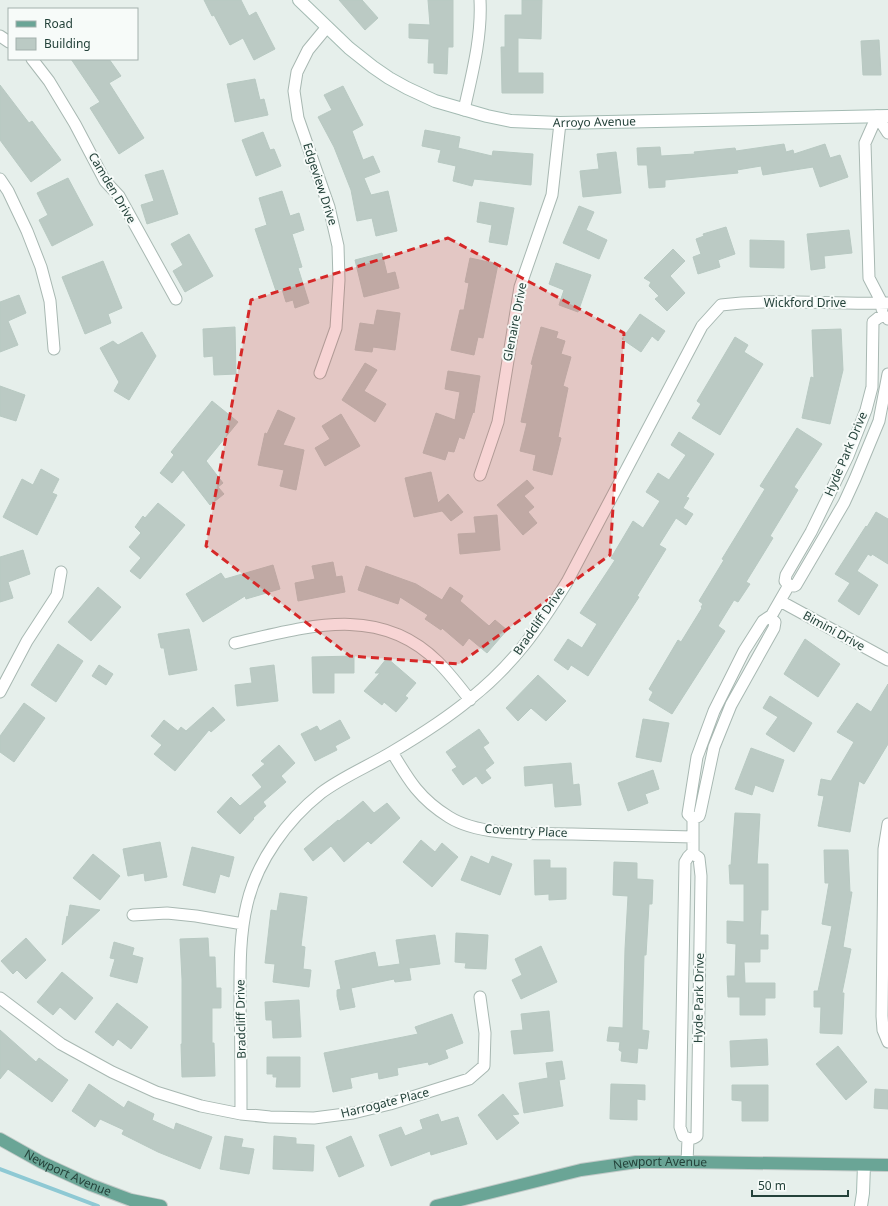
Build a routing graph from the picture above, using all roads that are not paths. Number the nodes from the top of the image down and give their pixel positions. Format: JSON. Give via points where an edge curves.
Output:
{"nodes":[{"id":1,"x":299,"y":0,"type":"edge"},
{"id":2,"x":480,"y":0,"type":"edge"},
{"id":3,"x":327,"y":27,"type":"junction"},
{"id":4,"x":33,"y":60,"type":"edge"},
{"id":5,"x":464,"y":110,"type":"junction"},
{"id":6,"x":883,"y":116,"type":"edge"},
{"id":7,"x":560,"y":123,"type":"junction"},
{"id":8,"x":888,"y":133,"type":"edge"},
{"id":9,"x":0,"y":179,"type":"edge"},
{"id":10,"x":176,"y":299,"type":"dead end"},
{"id":11,"x":886,"y":300,"type":"edge"},
{"id":12,"x":721,"y":305,"type":"joint"},
{"id":13,"x":885,"y":318,"type":"edge"},
{"id":14,"x":54,"y":348,"type":"dead end"},
{"id":15,"x":320,"y":373,"type":"dead end"},
{"id":16,"x":888,"y":374,"type":"edge"},
{"id":17,"x":480,"y":475,"type":"dead end"},
{"id":18,"x":61,"y":572,"type":"dead end"},
{"id":19,"x":789,"y":586,"type":"junction"},
{"id":20,"x":780,"y":601,"type":"junction"},
{"id":21,"x":235,"y":643,"type":"dead end"},
{"id":22,"x":888,"y":660,"type":"edge"},
{"id":23,"x":0,"y":692,"type":"edge"},
{"id":24,"x":470,"y":700,"type":"junction"},
{"id":25,"x":392,"y":752,"type":"junction"},
{"id":26,"x":888,"y":824,"type":"edge"},
{"id":27,"x":693,"y":837,"type":"junction"},
{"id":28,"x":694,"y":854,"type":"junction"},
{"id":29,"x":133,"y":914,"type":"dead end"},
{"id":30,"x":243,"y":924,"type":"junction"},
{"id":31,"x":480,"y":997,"type":"dead end"},
{"id":32,"x":0,"y":998,"type":"edge"},
{"id":33,"x":888,"y":1042,"type":"edge"},
{"id":34,"x":241,"y":1114,"type":"junction"},
{"id":35,"x":0,"y":1139,"type":"edge"},
{"id":36,"x":688,"y":1139,"type":"junction"},
{"id":37,"x":687,"y":1162,"type":"junction"},
{"id":38,"x":864,"y":1165,"type":"junction"},
{"id":39,"x":888,"y":1165,"type":"edge"},
{"id":40,"x":161,"y":1206,"type":"edge"},
{"id":41,"x":436,"y":1206,"type":"edge"},
{"id":42,"x":861,"y":1206,"type":"edge"}],
"edges":[{"from":1,"to":3,"type":"street","name":"Arroyo Avenue"},
{"from":2,"to":5,"type":"street","via":[[475,65]]},
{"from":3,"to":5,"type":"street","name":"Arroyo Avenue","via":[[372,67],[389,78],[435,101]]},
{"from":3,"to":15,"type":"street","name":"Edgeview Drive","via":[[308,50],[297,72],[294,91],[298,118],[329,207],[338,246],[336,328]]},
{"from":4,"to":10,"type":"street","name":"Camden Drive","via":[[75,124],[105,181],[119,196]]},
{"from":5,"to":7,"type":"street","name":"Arroyo Avenue","via":[[511,121]]},
{"from":6,"to":7,"type":"street","name":"Arroyo Avenue"},
{"from":6,"to":8,"type":"street"},
{"from":6,"to":11,"type":"street","name":"Hyde Park Drive","via":[[865,143],[869,278]]},
{"from":7,"to":17,"type":"street","name":"Glenaire Drive","via":[[552,195],[520,287],[498,422]]},
{"from":9,"to":14,"type":"street","via":[[27,231],[41,267],[50,301]]},
{"from":11,"to":12,"type":"street","name":"Wickford Drive"},
{"from":11,"to":13,"type":"street","name":"Hyde Park Drive"},
{"from":12,"to":24,"type":"street","name":"Bradcliff Drive","via":[[702,326],[567,582],[543,620],[504,669]]},
{"from":13,"to":19,"type":"street","name":"Hyde Park Drive","via":[[878,318],[873,322],[872,387],[866,410],[848,456],[811,532],[786,575],[785,580]]},
{"from":16,"to":19,"type":"street","name":"Hyde Park Drive","via":[[879,421],[844,503],[796,585]]},
{"from":18,"to":23,"type":"street","via":[[57,595],[27,642]]},
{"from":19,"to":20,"type":"street","name":"Hyde Park Drive"},
{"from":20,"to":22,"type":"street","name":"Bimini Drive"},
{"from":20,"to":27,"type":"street","name":"Hyde Park Drive","via":[[770,618],[775,622],[774,628],[731,705],[714,747],[700,813],[693,819]]},
{"from":21,"to":24,"type":"street","via":[[332,624],[370,626],[402,637],[419,647],[438,662]]},
{"from":24,"to":25,"type":"street","name":"Bradcliff Drive"},
{"from":25,"to":27,"type":"street","name":"Coventry Place","via":[[416,791],[429,803],[450,818],[475,828],[508,832]]},
{"from":25,"to":30,"type":"street","name":"Bradcliff Drive","via":[[323,792],[302,810],[260,867],[247,902]]},
{"from":26,"to":33,"type":"street","via":[[884,849],[882,1030]]},
{"from":27,"to":28,"type":"street","name":"Hyde Park Drive"},
{"from":28,"to":36,"type":"street","name":"Hyde Park Drive","via":[[688,856],[685,862],[680,1127],[683,1136]]},
{"from":28,"to":36,"type":"street","name":"Hyde Park Drive","via":[[699,858],[701,876],[697,1136]]},
{"from":29,"to":30,"type":"street","via":[[168,913]]},
{"from":30,"to":34,"type":"street","name":"Bradcliff Drive","via":[[240,966]]},
{"from":31,"to":34,"type":"street","name":"Harrogate Place","via":[[485,1033],[484,1066],[469,1079],[353,1113],[314,1118]]},
{"from":32,"to":34,"type":"street","name":"Harrogate Place","via":[[60,1044],[112,1072],[156,1092],[201,1106]]},
{"from":35,"to":40,"type":"main road","name":"Newport Avenue","via":[[41,1162],[91,1184],[131,1200]]},
{"from":36,"to":37,"type":"street","name":"Hyde Park Drive"},
{"from":37,"to":38,"type":"main road","name":"Newport Avenue"},
{"from":37,"to":41,"type":"main road","name":"Newport Avenue","via":[[636,1162],[581,1170]]},
{"from":38,"to":39,"type":"main road","name":"Newport Avenue"},
{"from":38,"to":42,"type":"street"}]}
